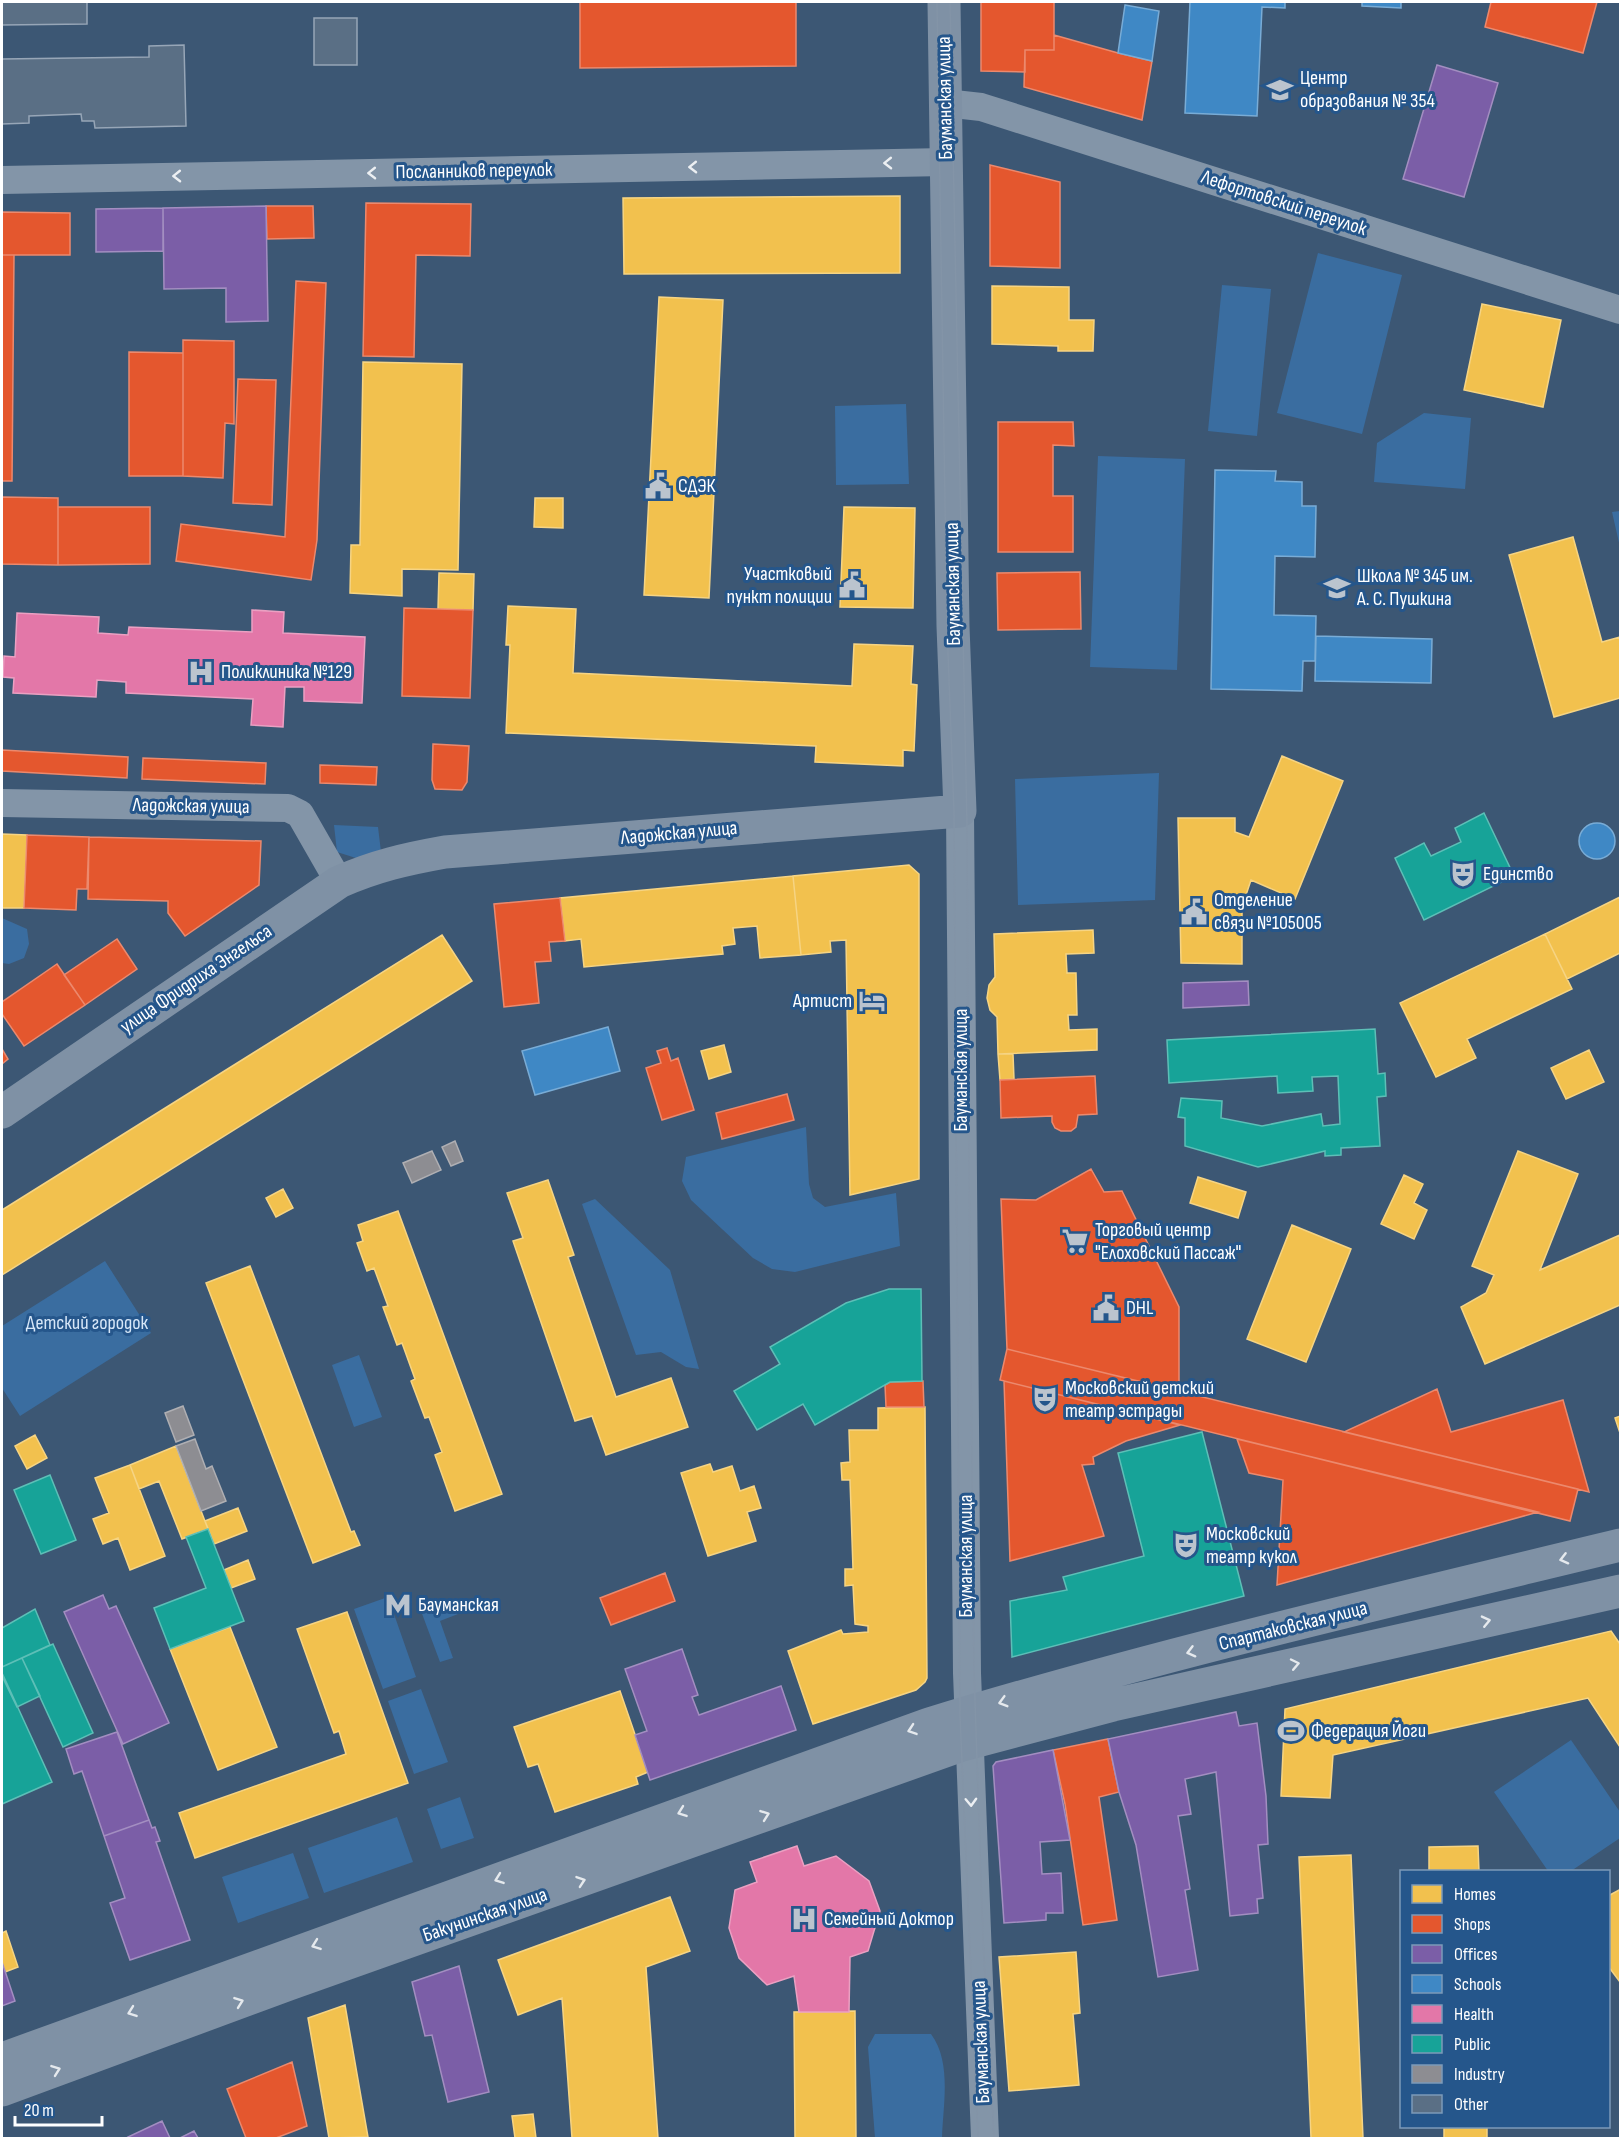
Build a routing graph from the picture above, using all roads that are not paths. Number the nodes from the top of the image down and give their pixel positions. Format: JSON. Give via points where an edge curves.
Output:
{"nodes":[{"id":1,"x":944,"y":2,"type":"edge"},
{"id":2,"x":945,"y":103,"type":"junction"},
{"id":3,"x":946,"y":162,"type":"junction"},
{"id":4,"x":2,"y":180,"type":"edge"},
{"id":5,"x":1620,"y":310,"type":"edge"},
{"id":6,"x":2,"y":803,"type":"edge"},
{"id":7,"x":960,"y":811,"type":"junction"},
{"id":8,"x":399,"y":860,"type":"joint"},
{"id":9,"x":339,"y":882,"type":"junction"},
{"id":10,"x":2,"y":1112,"type":"edge"},
{"id":11,"x":1620,"y":1545,"type":"edge"},
{"id":12,"x":1620,"y":1591,"type":"edge"},
{"id":13,"x":968,"y":1728,"type":"junction"},
{"id":14,"x":2,"y":2059,"type":"edge"},
{"id":15,"x":2,"y":2090,"type":"edge"},
{"id":16,"x":985,"y":2139,"type":"edge"}],
"edges":[{"from":1,"to":2,"type":"main road","name":"Бауманская улица"},
{"from":2,"to":3,"type":"main road","name":"Бауманская улица"},
{"from":2,"to":5,"type":"street","name":"Лефортовский переулок","via":[[1003,114]]},
{"from":3,"to":4,"type":"street","name":"Посланников переулок","one_way":true},
{"from":3,"to":7,"type":"main road","name":"Бауманская улица","via":[[953,626]]},
{"from":6,"to":9,"type":"street","name":"Ладожская улица","via":[[288,808],[300,814]]},
{"from":7,"to":8,"type":"main road","name":"Ладожская улица","via":[[445,852]]},
{"from":7,"to":13,"type":"street","name":"Бауманская улица"},
{"from":8,"to":9,"type":"main road","name":"улица Фридриха Энгельса"},
{"from":9,"to":10,"type":"main road","name":"улица Фридриха Энгельса"},
{"from":11,"to":13,"type":"main road","name":"Спартаковская улица","one_way":true,"via":[[1271,1630]]},
{"from":13,"to":12,"type":"main road","name":"Спартаковская улица","one_way":true,"via":[[1113,1705]]},
{"from":13,"to":14,"type":"main road","name":"Бакунинская улица","one_way":true,"via":[[766,1782]]},
{"from":15,"to":13,"type":"main road","name":"Бакунинская улица","one_way":true},
{"from":13,"to":16,"type":"street","name":"Бауманская улица","one_way":true}]}
